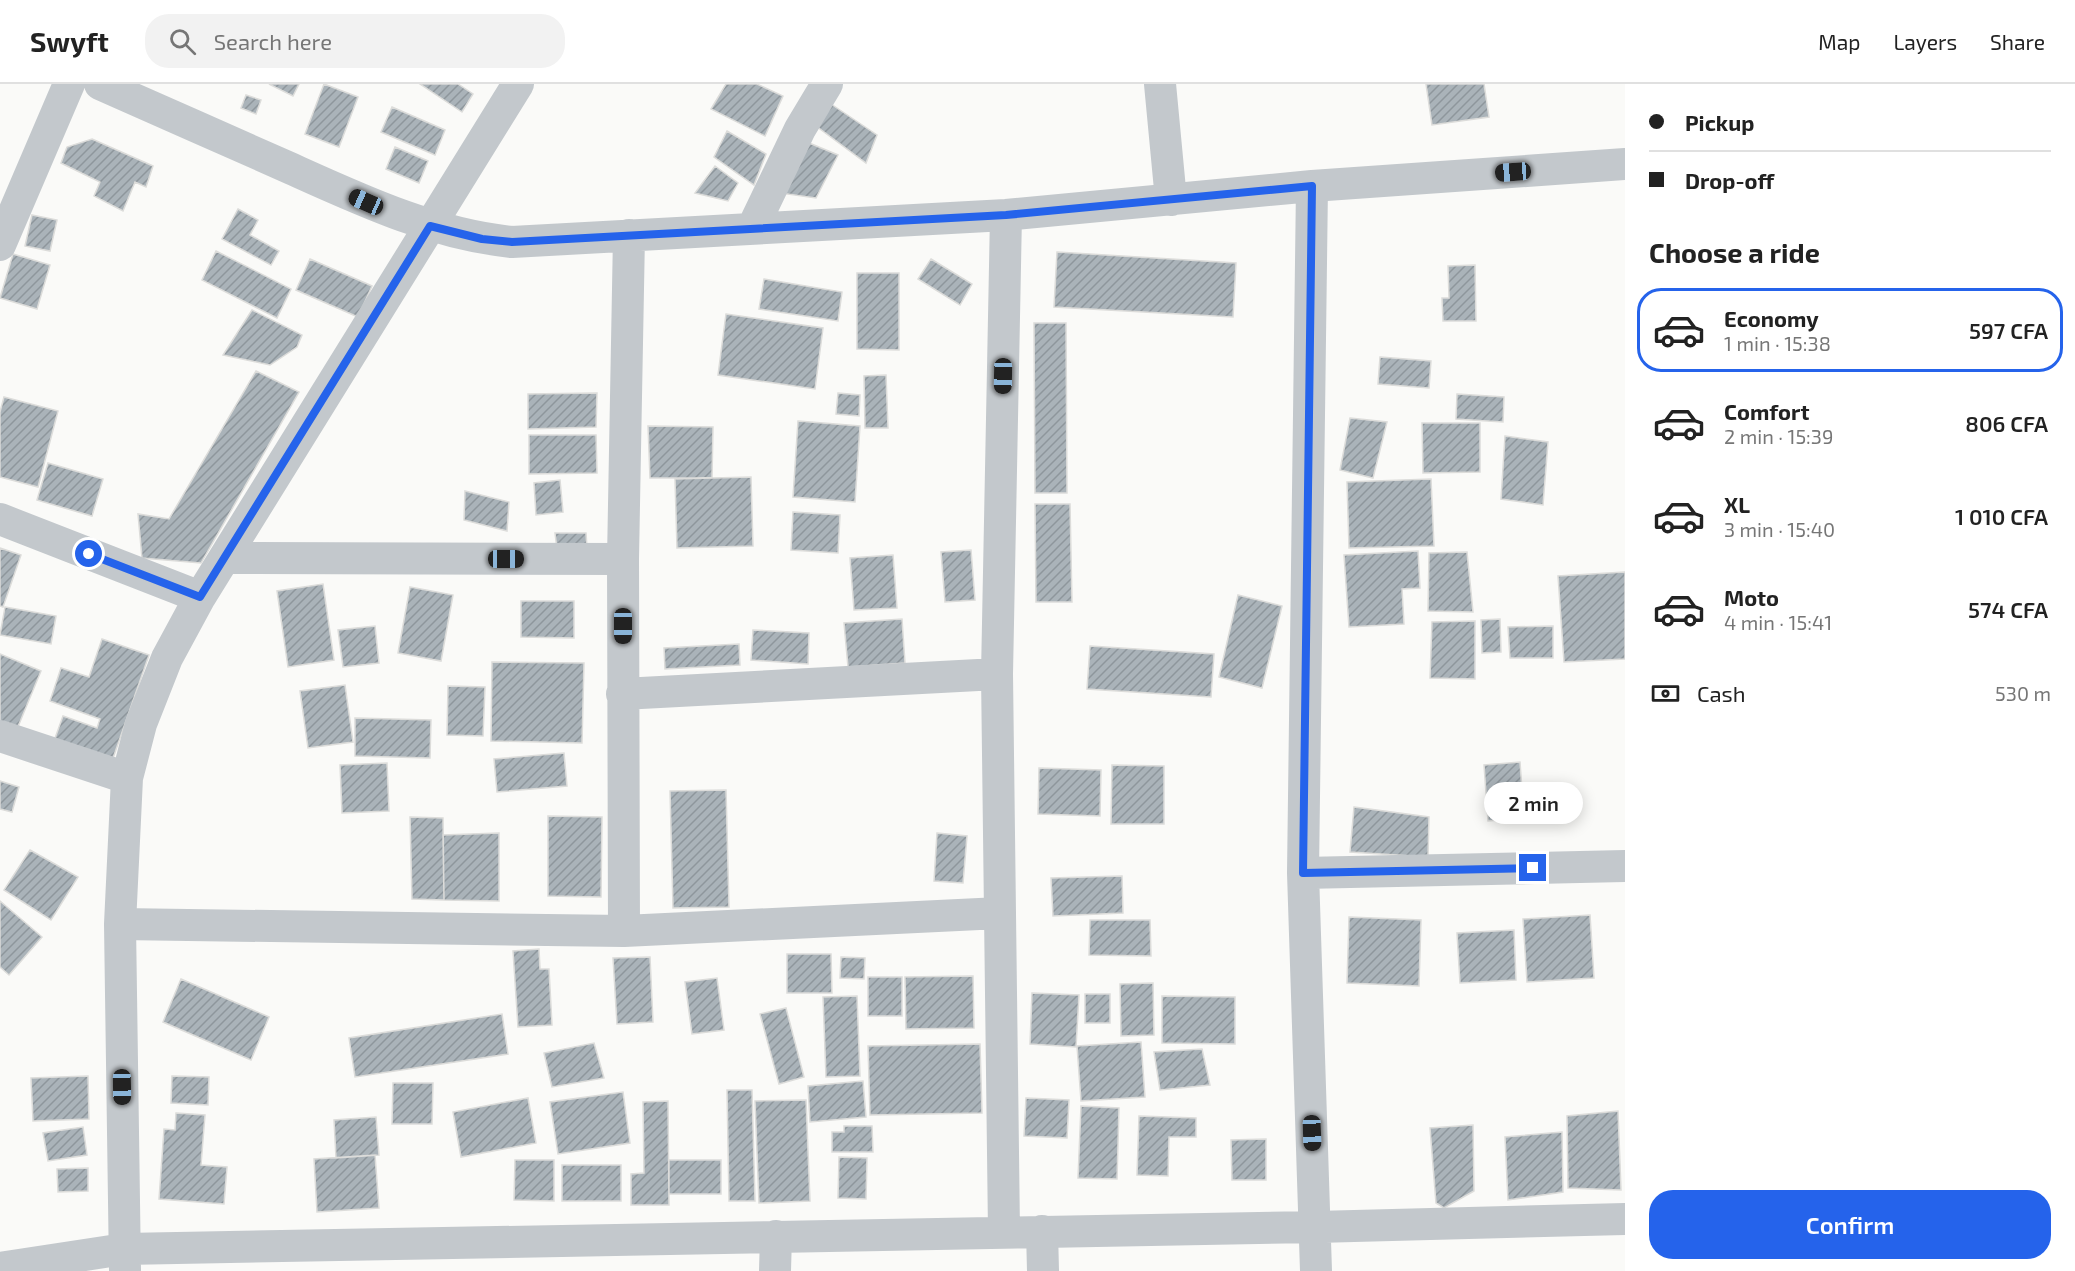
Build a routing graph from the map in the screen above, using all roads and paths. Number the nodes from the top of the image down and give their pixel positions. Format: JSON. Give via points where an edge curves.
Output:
{"nodes":[{"id":1,"x":69,"y":84,"type":"edge"},
{"id":2,"x":100,"y":84,"type":"edge"},
{"id":3,"x":518,"y":84,"type":"edge"},
{"id":4,"x":827,"y":84,"type":"edge"},
{"id":5,"x":1160,"y":84,"type":"edge"},
{"id":6,"x":1625,"y":164,"type":"edge"},
{"id":7,"x":1312,"y":186,"type":"junction"},
{"id":8,"x":1171,"y":200,"type":"junction"},
{"id":9,"x":1006,"y":215,"type":"junction"},
{"id":10,"x":430,"y":226,"type":"junction"},
{"id":11,"x":752,"y":228,"type":"junction"},
{"id":12,"x":629,"y":235,"type":"junction"},
{"id":13,"x":0,"y":245,"type":"edge"},
{"id":14,"x":0,"y":519,"type":"edge"},
{"id":15,"x":225,"y":558,"type":"junction"},
{"id":16,"x":623,"y":559,"type":"junction"},
{"id":17,"x":200,"y":597,"type":"junction"},
{"id":18,"x":997,"y":674,"type":"junction"},
{"id":19,"x":622,"y":694,"type":"junction"},
{"id":20,"x":0,"y":736,"type":"edge"},
{"id":21,"x":127,"y":777,"type":"junction"},
{"id":22,"x":1625,"y":866,"type":"edge"},
{"id":23,"x":1303,"y":873,"type":"junction"},
{"id":24,"x":1000,"y":913,"type":"junction"},
{"id":25,"x":120,"y":924,"type":"junction"},
{"id":26,"x":624,"y":931,"type":"junction"},
{"id":27,"x":1625,"y":1219,"type":"edge"},
{"id":28,"x":1316,"y":1227,"type":"junction"},
{"id":29,"x":1042,"y":1231,"type":"junction"},
{"id":30,"x":1004,"y":1232,"type":"junction"},
{"id":31,"x":776,"y":1236,"type":"junction"},
{"id":32,"x":125,"y":1260,"type":"edge"},
{"id":33,"x":0,"y":1268,"type":"edge"},
{"id":34,"x":775,"y":1271,"type":"edge"},
{"id":35,"x":1043,"y":1271,"type":"edge"},
{"id":36,"x":1316,"y":1271,"type":"edge"}],
"edges":[{"from":1,"to":13,"type":"street"},
{"from":2,"to":10,"type":"street","via":[[366,202]]},
{"from":3,"to":10,"type":"street"},
{"from":4,"to":11,"type":"street","via":[[800,129]]},
{"from":5,"to":8,"type":"street"},
{"from":6,"to":7,"type":"street"},
{"from":7,"to":8,"type":"street"},
{"from":7,"to":23,"type":"street"},
{"from":8,"to":9,"type":"street"},
{"from":9,"to":11,"type":"street"},
{"from":9,"to":18,"type":"street"},
{"from":10,"to":12,"type":"street","via":[[512,242]]},
{"from":10,"to":15,"type":"street"},
{"from":11,"to":12,"type":"street"},
{"from":12,"to":16,"type":"street"},
{"from":14,"to":17,"type":"street"},
{"from":15,"to":16,"type":"street"},
{"from":15,"to":17,"type":"street"},
{"from":16,"to":19,"type":"street"},
{"from":17,"to":21,"type":"street","via":[[167,658],[141,724]]},
{"from":18,"to":19,"type":"street"},
{"from":18,"to":24,"type":"street"},
{"from":19,"to":26,"type":"street"},
{"from":20,"to":21,"type":"street"},
{"from":21,"to":25,"type":"street"},
{"from":22,"to":23,"type":"street"},
{"from":23,"to":28,"type":"street"},
{"from":24,"to":26,"type":"street"},
{"from":24,"to":30,"type":"street"},
{"from":25,"to":26,"type":"street"},
{"from":25,"to":32,"type":"street"},
{"from":27,"to":28,"type":"street"},
{"from":28,"to":29,"type":"street"},
{"from":28,"to":36,"type":"street"},
{"from":29,"to":30,"type":"street"},
{"from":29,"to":35,"type":"street"},
{"from":30,"to":31,"type":"street"},
{"from":31,"to":32,"type":"street"},
{"from":31,"to":34,"type":"street"},
{"from":32,"to":33,"type":"street"}]}
